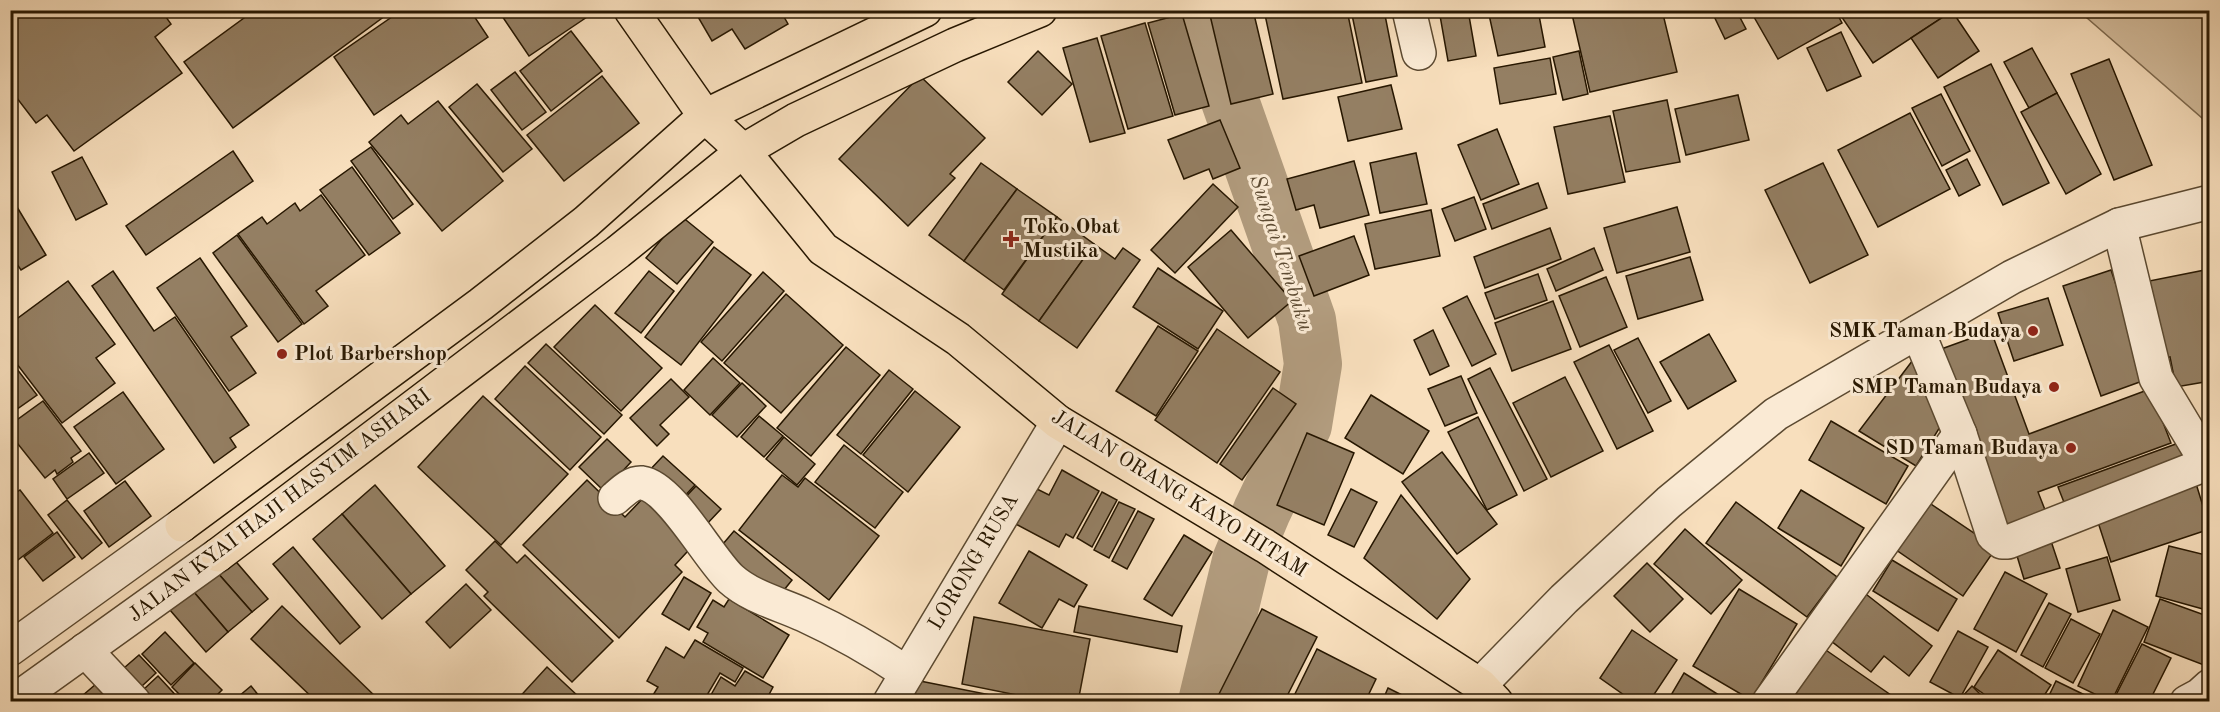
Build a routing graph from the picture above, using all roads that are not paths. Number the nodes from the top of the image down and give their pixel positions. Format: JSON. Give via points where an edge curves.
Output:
{"nodes":[{"id":1,"x":631,"y":10,"type":"edge"},
{"id":2,"x":925,"y":10,"type":"edge"},
{"id":3,"x":1040,"y":10,"type":"edge"},
{"id":4,"x":1409,"y":10,"type":"edge"},
{"id":5,"x":1419,"y":53,"type":"dead end"},
{"id":6,"x":705,"y":116,"type":"junction"},
{"id":7,"x":743,"y":151,"type":"junction"},
{"id":8,"x":2210,"y":202,"type":"edge"},
{"id":9,"x":2119,"y":225,"type":"junction"},
{"id":10,"x":1918,"y":332,"type":"junction"},
{"id":11,"x":1058,"y":422,"type":"junction"},
{"id":12,"x":1960,"y":434,"type":"junction"},
{"id":13,"x":2208,"y":466,"type":"edge"},
{"id":14,"x":615,"y":498,"type":"dead end"},
{"id":15,"x":182,"y":525,"type":"joint"},
{"id":16,"x":218,"y":555,"type":"joint"},
{"id":17,"x":10,"y":648,"type":"edge"},
{"id":18,"x":85,"y":650,"type":"junction"},
{"id":19,"x":907,"y":673,"type":"junction"},
{"id":20,"x":2210,"y":686,"type":"edge"},
{"id":21,"x":1488,"y":693,"type":"edge"},
{"id":22,"x":13,"y":702,"type":"edge"},
{"id":23,"x":134,"y":702,"type":"edge"},
{"id":24,"x":890,"y":702,"type":"edge"},
{"id":25,"x":1769,"y":702,"type":"edge"},
{"id":26,"x":2187,"y":702,"type":"edge"}],
"edges":[{"from":1,"to":6,"type":"main road","name":"JALAN ORANG KAYO HITAM"},
{"from":2,"to":6,"type":"main road"},
{"from":3,"to":7,"type":"main road","name":"JALAN KYAI HAJI HASYIM ASHARI","via":[[955,45],[796,120]]},
{"from":4,"to":5,"type":"street"},
{"from":6,"to":7,"type":"main road","name":"JALAN ORANG KAYO HITAM"},
{"from":6,"to":15,"type":"main road","via":[[586,222]]},
{"from":7,"to":11,"type":"main road","name":"JALAN ORANG KAYO HITAM","via":[[823,249],[958,339]]},
{"from":7,"to":16,"type":"main road","name":"JALAN KYAI HAJI HASYIM ASHARI","via":[[618,252]]},
{"from":8,"to":9,"type":"street"},
{"from":9,"to":10,"type":"street","via":[[2012,277]]},
{"from":9,"to":13,"type":"street","via":[[2156,378]]},
{"from":10,"to":12,"type":"street"},
{"from":10,"to":21,"type":"street","via":[[1776,414],[1652,518],[1564,599]]},
{"from":11,"to":19,"type":"street","name":"LORONG RUSA"},
{"from":11,"to":21,"type":"main road","name":"JALAN ORANG KAYO HITAM","via":[[1265,546]]},
{"from":12,"to":13,"type":"street","via":[[1993,535],[2002,542]]},
{"from":12,"to":25,"type":"street"},
{"from":14,"to":19,"type":"street","via":[[630,486],[651,486],[686,519],[732,580],[761,598],[860,643]]},
{"from":15,"to":17,"type":"street"},
{"from":16,"to":18,"type":"street","name":"JALAN KYAI HAJI HASYIM ASHARI"},
{"from":18,"to":22,"type":"street","name":"JALAN KYAI HAJI HASYIM ASHARI"},
{"from":18,"to":23,"type":"street"},
{"from":19,"to":24,"type":"street","name":"LORONG RUSA"},
{"from":20,"to":26,"type":"street"}]}
